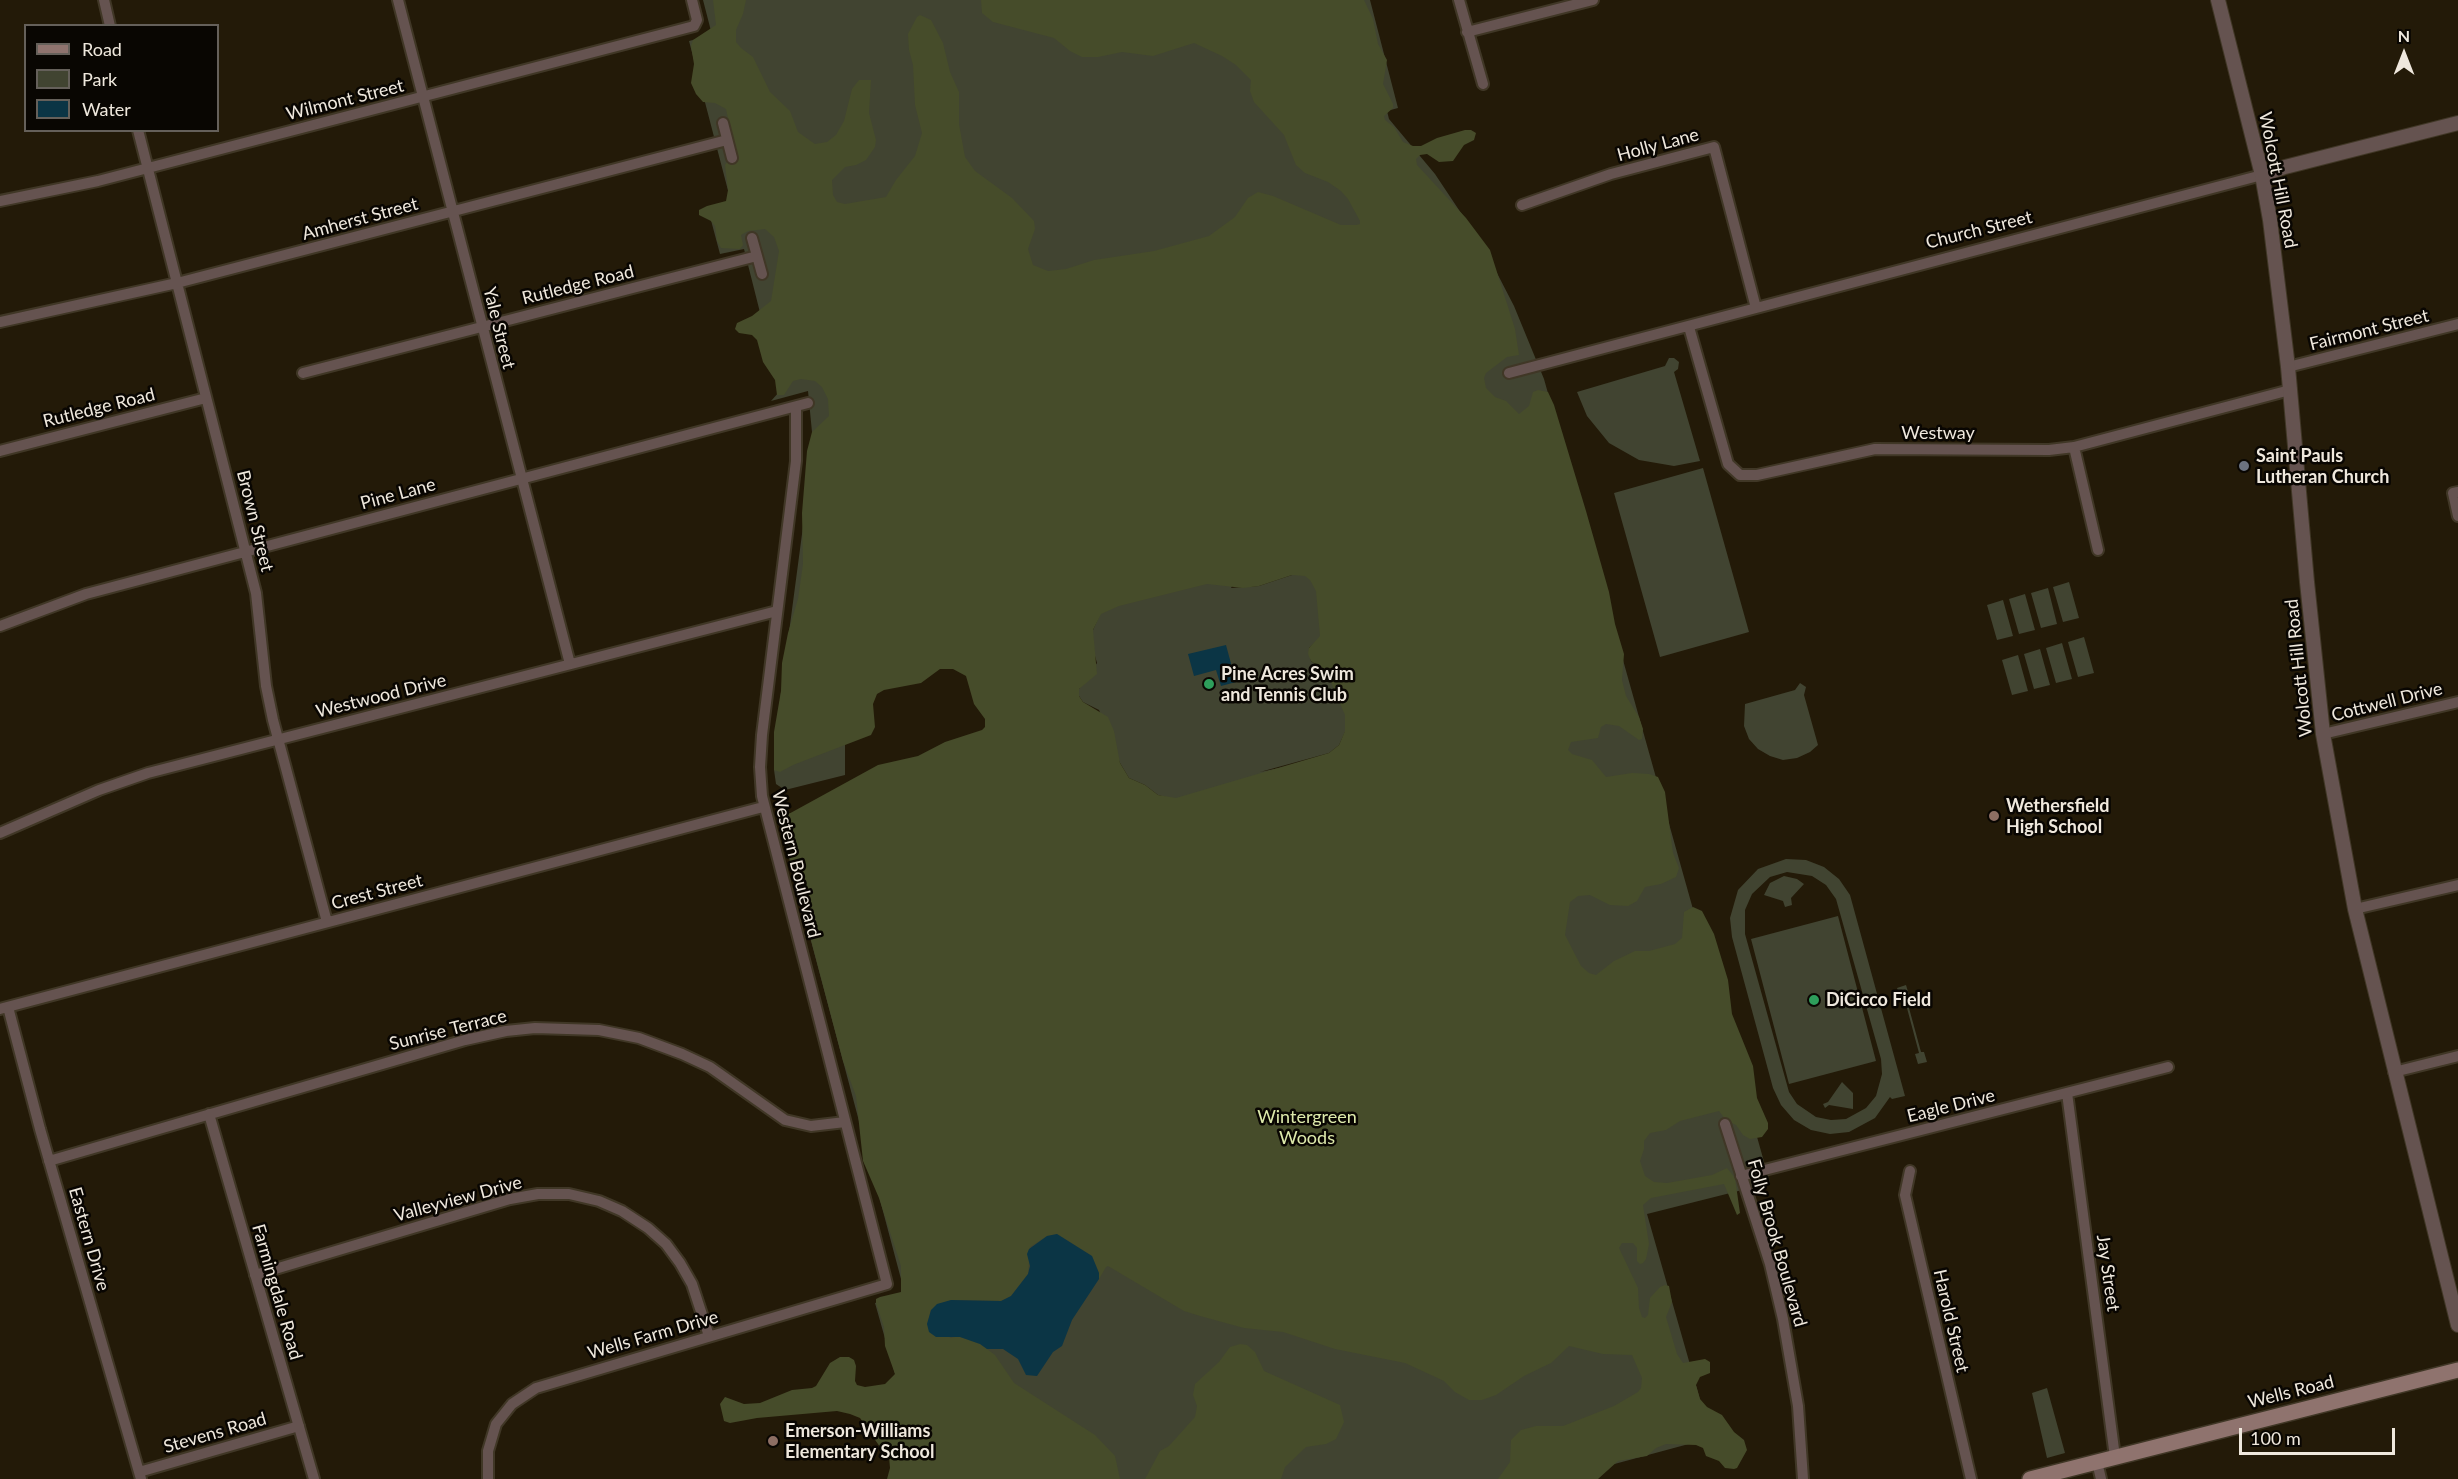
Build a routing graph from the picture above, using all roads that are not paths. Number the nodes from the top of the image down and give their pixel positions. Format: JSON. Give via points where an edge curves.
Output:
{"nodes":[{"id":1,"x":104,"y":0,"type":"edge"},
{"id":2,"x":398,"y":0,"type":"edge"},
{"id":3,"x":692,"y":0,"type":"edge"},
{"id":4,"x":1459,"y":0,"type":"edge"},
{"id":5,"x":1593,"y":0,"type":"edge"},
{"id":6,"x":2218,"y":0,"type":"edge"},
{"id":7,"x":110,"y":24,"type":"edge"},
{"id":8,"x":1467,"y":32,"type":"junction"},
{"id":9,"x":1483,"y":84,"type":"dead end"},
{"id":10,"x":423,"y":97,"type":"junction"},
{"id":11,"x":723,"y":123,"type":"dead end"},
{"id":12,"x":2458,"y":123,"type":"edge"},
{"id":13,"x":138,"y":132,"type":"edge"},
{"id":14,"x":727,"y":140,"type":"junction"},
{"id":15,"x":732,"y":158,"type":"dead end"},
{"id":16,"x":147,"y":168,"type":"junction"},
{"id":17,"x":2262,"y":175,"type":"junction"},
{"id":18,"x":0,"y":201,"type":"edge"},
{"id":19,"x":1522,"y":205,"type":"dead end"},
{"id":20,"x":452,"y":212,"type":"junction"},
{"id":21,"x":752,"y":238,"type":"dead end"},
{"id":22,"x":757,"y":256,"type":"junction"},
{"id":23,"x":762,"y":274,"type":"dead end"},
{"id":24,"x":177,"y":283,"type":"junction"},
{"id":25,"x":1756,"y":308,"type":"junction"},
{"id":26,"x":0,"y":322,"type":"edge"},
{"id":27,"x":2458,"y":324,"type":"edge"},
{"id":28,"x":482,"y":327,"type":"junction"},
{"id":29,"x":1689,"y":327,"type":"junction"},
{"id":30,"x":2288,"y":368,"type":"junction"},
{"id":31,"x":303,"y":373,"type":"dead end"},
{"id":32,"x":1509,"y":373,"type":"dead end"},
{"id":33,"x":2290,"y":390,"type":"junction"},
{"id":34,"x":206,"y":398,"type":"junction"},
{"id":35,"x":808,"y":403,"type":"dead end"},
{"id":36,"x":796,"y":406,"type":"junction"},
{"id":37,"x":2074,"y":447,"type":"junction"},
{"id":38,"x":0,"y":451,"type":"edge"},
{"id":39,"x":521,"y":479,"type":"junction"},
{"id":40,"x":2458,"y":492,"type":"edge"},
{"id":41,"x":2458,"y":516,"type":"edge"},
{"id":42,"x":2098,"y":550,"type":"dead end"},
{"id":43,"x":246,"y":551,"type":"junction"},
{"id":44,"x":777,"y":610,"type":"junction"},
{"id":45,"x":0,"y":626,"type":"edge"},
{"id":46,"x":570,"y":664,"type":"junction"},
{"id":47,"x":2458,"y":702,"type":"edge"},
{"id":48,"x":2324,"y":734,"type":"junction"},
{"id":49,"x":278,"y":740,"type":"junction"},
{"id":50,"x":763,"y":807,"type":"junction"},
{"id":51,"x":0,"y":833,"type":"edge"},
{"id":52,"x":2458,"y":885,"type":"edge"},
{"id":53,"x":2355,"y":909,"type":"junction"},
{"id":54,"x":327,"y":922,"type":"junction"},
{"id":55,"x":4,"y":1008,"type":"edge"},
{"id":56,"x":2458,"y":1056,"type":"edge"},
{"id":57,"x":2168,"y":1067,"type":"dead end"},
{"id":58,"x":2394,"y":1072,"type":"junction"},
{"id":59,"x":2067,"y":1093,"type":"junction"},
{"id":60,"x":208,"y":1114,"type":"junction"},
{"id":61,"x":845,"y":1122,"type":"junction"},
{"id":62,"x":1725,"y":1124,"type":"dead end"},
{"id":63,"x":49,"y":1161,"type":"junction"},
{"id":64,"x":1910,"y":1171,"type":"dead end"},
{"id":65,"x":1741,"y":1176,"type":"junction"},
{"id":66,"x":255,"y":1275,"type":"junction"},
{"id":67,"x":886,"y":1284,"type":"joint"},
{"id":68,"x":2458,"y":1325,"type":"edge"},
{"id":69,"x":709,"y":1336,"type":"junction"},
{"id":70,"x":2458,"y":1370,"type":"edge"},
{"id":71,"x":299,"y":1426,"type":"junction"},
{"id":72,"x":2115,"y":1457,"type":"junction"},
{"id":73,"x":2097,"y":1462,"type":"junction"},
{"id":74,"x":140,"y":1475,"type":"edge"},
{"id":75,"x":314,"y":1479,"type":"edge"},
{"id":76,"x":488,"y":1479,"type":"edge"},
{"id":77,"x":1803,"y":1479,"type":"edge"},
{"id":78,"x":1971,"y":1479,"type":"edge"},
{"id":79,"x":2030,"y":1479,"type":"edge"},
{"id":80,"x":2101,"y":1479,"type":"edge"}],
"edges":[{"from":1,"to":7,"type":"street"},
{"from":2,"to":10,"type":"street","name":"Yale Street"},
{"from":3,"to":10,"type":"street","name":"Wilmont Street","via":[[697,24]]},
{"from":4,"to":8,"type":"street"},
{"from":5,"to":8,"type":"street"},
{"from":6,"to":17,"type":"street","name":"Wolcott Hill Road"},
{"from":8,"to":9,"type":"street"},
{"from":10,"to":16,"type":"street","name":"Wilmont Street"},
{"from":10,"to":20,"type":"street","name":"Yale Street"},
{"from":11,"to":14,"type":"street"},
{"from":12,"to":17,"type":"street","name":"Church Street"},
{"from":13,"to":16,"type":"street","name":"Brown Street"},
{"from":14,"to":15,"type":"street"},
{"from":14,"to":20,"type":"street","name":"Amherst Street"},
{"from":16,"to":18,"type":"street","name":"Wilmont Street"},
{"from":16,"to":24,"type":"street","name":"Brown Street"},
{"from":17,"to":25,"type":"street","name":"Church Street"},
{"from":17,"to":30,"type":"street","name":"Wolcott Hill Road"},
{"from":19,"to":25,"type":"street","name":"Holly Lane","via":[[1611,174],[1714,147]]},
{"from":20,"to":24,"type":"street","name":"Amherst Street"},
{"from":20,"to":28,"type":"street","name":"Yale Street"},
{"from":21,"to":22,"type":"street"},
{"from":22,"to":23,"type":"street"},
{"from":22,"to":28,"type":"street","name":"Rutledge Road"},
{"from":24,"to":26,"type":"street","name":"Amherst Street"},
{"from":24,"to":34,"type":"street","name":"Brown Street"},
{"from":25,"to":29,"type":"street","name":"Church Street"},
{"from":27,"to":30,"type":"street","name":"Fairmont Street"},
{"from":28,"to":31,"type":"street","name":"Rutledge Road"},
{"from":28,"to":39,"type":"street","name":"Yale Street"},
{"from":29,"to":32,"type":"street","name":"Church Street"},
{"from":29,"to":37,"type":"street","name":"Westway","via":[[1728,464],[1740,476],[1875,449]]},
{"from":30,"to":33,"type":"street","name":"Wolcott Hill Road"},
{"from":33,"to":37,"type":"street","name":"Westway"},
{"from":33,"to":48,"type":"street","name":"Wolcott Hill Road"},
{"from":34,"to":38,"type":"street","name":"Rutledge Road"},
{"from":34,"to":43,"type":"street","name":"Brown Street"},
{"from":35,"to":36,"type":"street","name":"Pine Lane"},
{"from":36,"to":39,"type":"street","name":"Pine Lane"},
{"from":36,"to":44,"type":"street","name":"Western Boulevard","via":[[796,461]]},
{"from":37,"to":42,"type":"street"},
{"from":39,"to":43,"type":"street","name":"Pine Lane"},
{"from":39,"to":46,"type":"street","name":"Yale Street"},
{"from":40,"to":41,"type":"street","via":[[2453,493]]},
{"from":43,"to":45,"type":"street","name":"Pine Lane","via":[[86,594]]},
{"from":43,"to":49,"type":"street","name":"Brown Street","via":[[258,600],[266,686]]},
{"from":44,"to":46,"type":"street","name":"Westwood Drive"},
{"from":44,"to":50,"type":"street","name":"Western Boulevard","via":[[760,753]]},
{"from":46,"to":49,"type":"street","name":"Westwood Drive"},
{"from":47,"to":48,"type":"street","name":"Cottwell Drive"},
{"from":48,"to":53,"type":"street","name":"Wolcott Hill Road"},
{"from":49,"to":51,"type":"street","name":"Westwood Drive","via":[[130,779]]},
{"from":49,"to":54,"type":"street","name":"Brown Street"},
{"from":50,"to":54,"type":"street","name":"Crest Street"},
{"from":50,"to":61,"type":"street","name":"Western Boulevard"},
{"from":52,"to":53,"type":"street"},
{"from":53,"to":58,"type":"street","name":"Wolcott Hill Road"},
{"from":54,"to":55,"type":"street","name":"Crest Street"},
{"from":55,"to":63,"type":"street","name":"Eastern Drive"},
{"from":56,"to":58,"type":"street"},
{"from":57,"to":59,"type":"street","name":"Eagle Drive"},
{"from":58,"to":68,"type":"street","name":"Wolcott Hill Road"},
{"from":59,"to":65,"type":"street","name":"Eagle Drive"},
{"from":59,"to":72,"type":"street","name":"Jay Street"},
{"from":60,"to":61,"type":"street","name":"Sunrise Terrace","via":[[476,1037],[555,1027],[625,1035],[682,1054],[717,1071],[773,1112],[795,1123],[811,1126]]},
{"from":60,"to":63,"type":"street","name":"Sunrise Terrace"},
{"from":60,"to":66,"type":"street","name":"Farmingdale Road"},
{"from":61,"to":67,"type":"street","name":"Western Boulevard"},
{"from":62,"to":65,"type":"street","name":"Folly Brook Boulevard"},
{"from":63,"to":74,"type":"street","name":"Eastern Drive"},
{"from":64,"to":78,"type":"street","name":"Harold Street","via":[[1905,1195]]},
{"from":65,"to":77,"type":"street","name":"Folly Brook Boulevard","via":[[1770,1264],[1788,1347],[1798,1406]]},
{"from":66,"to":69,"type":"street","name":"Valleyview Drive","via":[[510,1199],[569,1194],[617,1209],[661,1239],[689,1278]]},
{"from":66,"to":71,"type":"street","name":"Farmingdale Road"},
{"from":67,"to":69,"type":"street","name":"Wells Farm Drive"},
{"from":69,"to":76,"type":"street","name":"Wells Farm Drive","via":[[547,1383],[526,1393],[507,1408],[494,1428],[487,1456]]},
{"from":70,"to":72,"type":"main road","name":"Wells Road"},
{"from":71,"to":74,"type":"street","name":"Stevens Road"},
{"from":71,"to":75,"type":"street","name":"Farmingdale Road"},
{"from":72,"to":73,"type":"main road","name":"Wells Road"},
{"from":73,"to":79,"type":"main road","name":"Wells Road"},
{"from":73,"to":80,"type":"street"}]}
